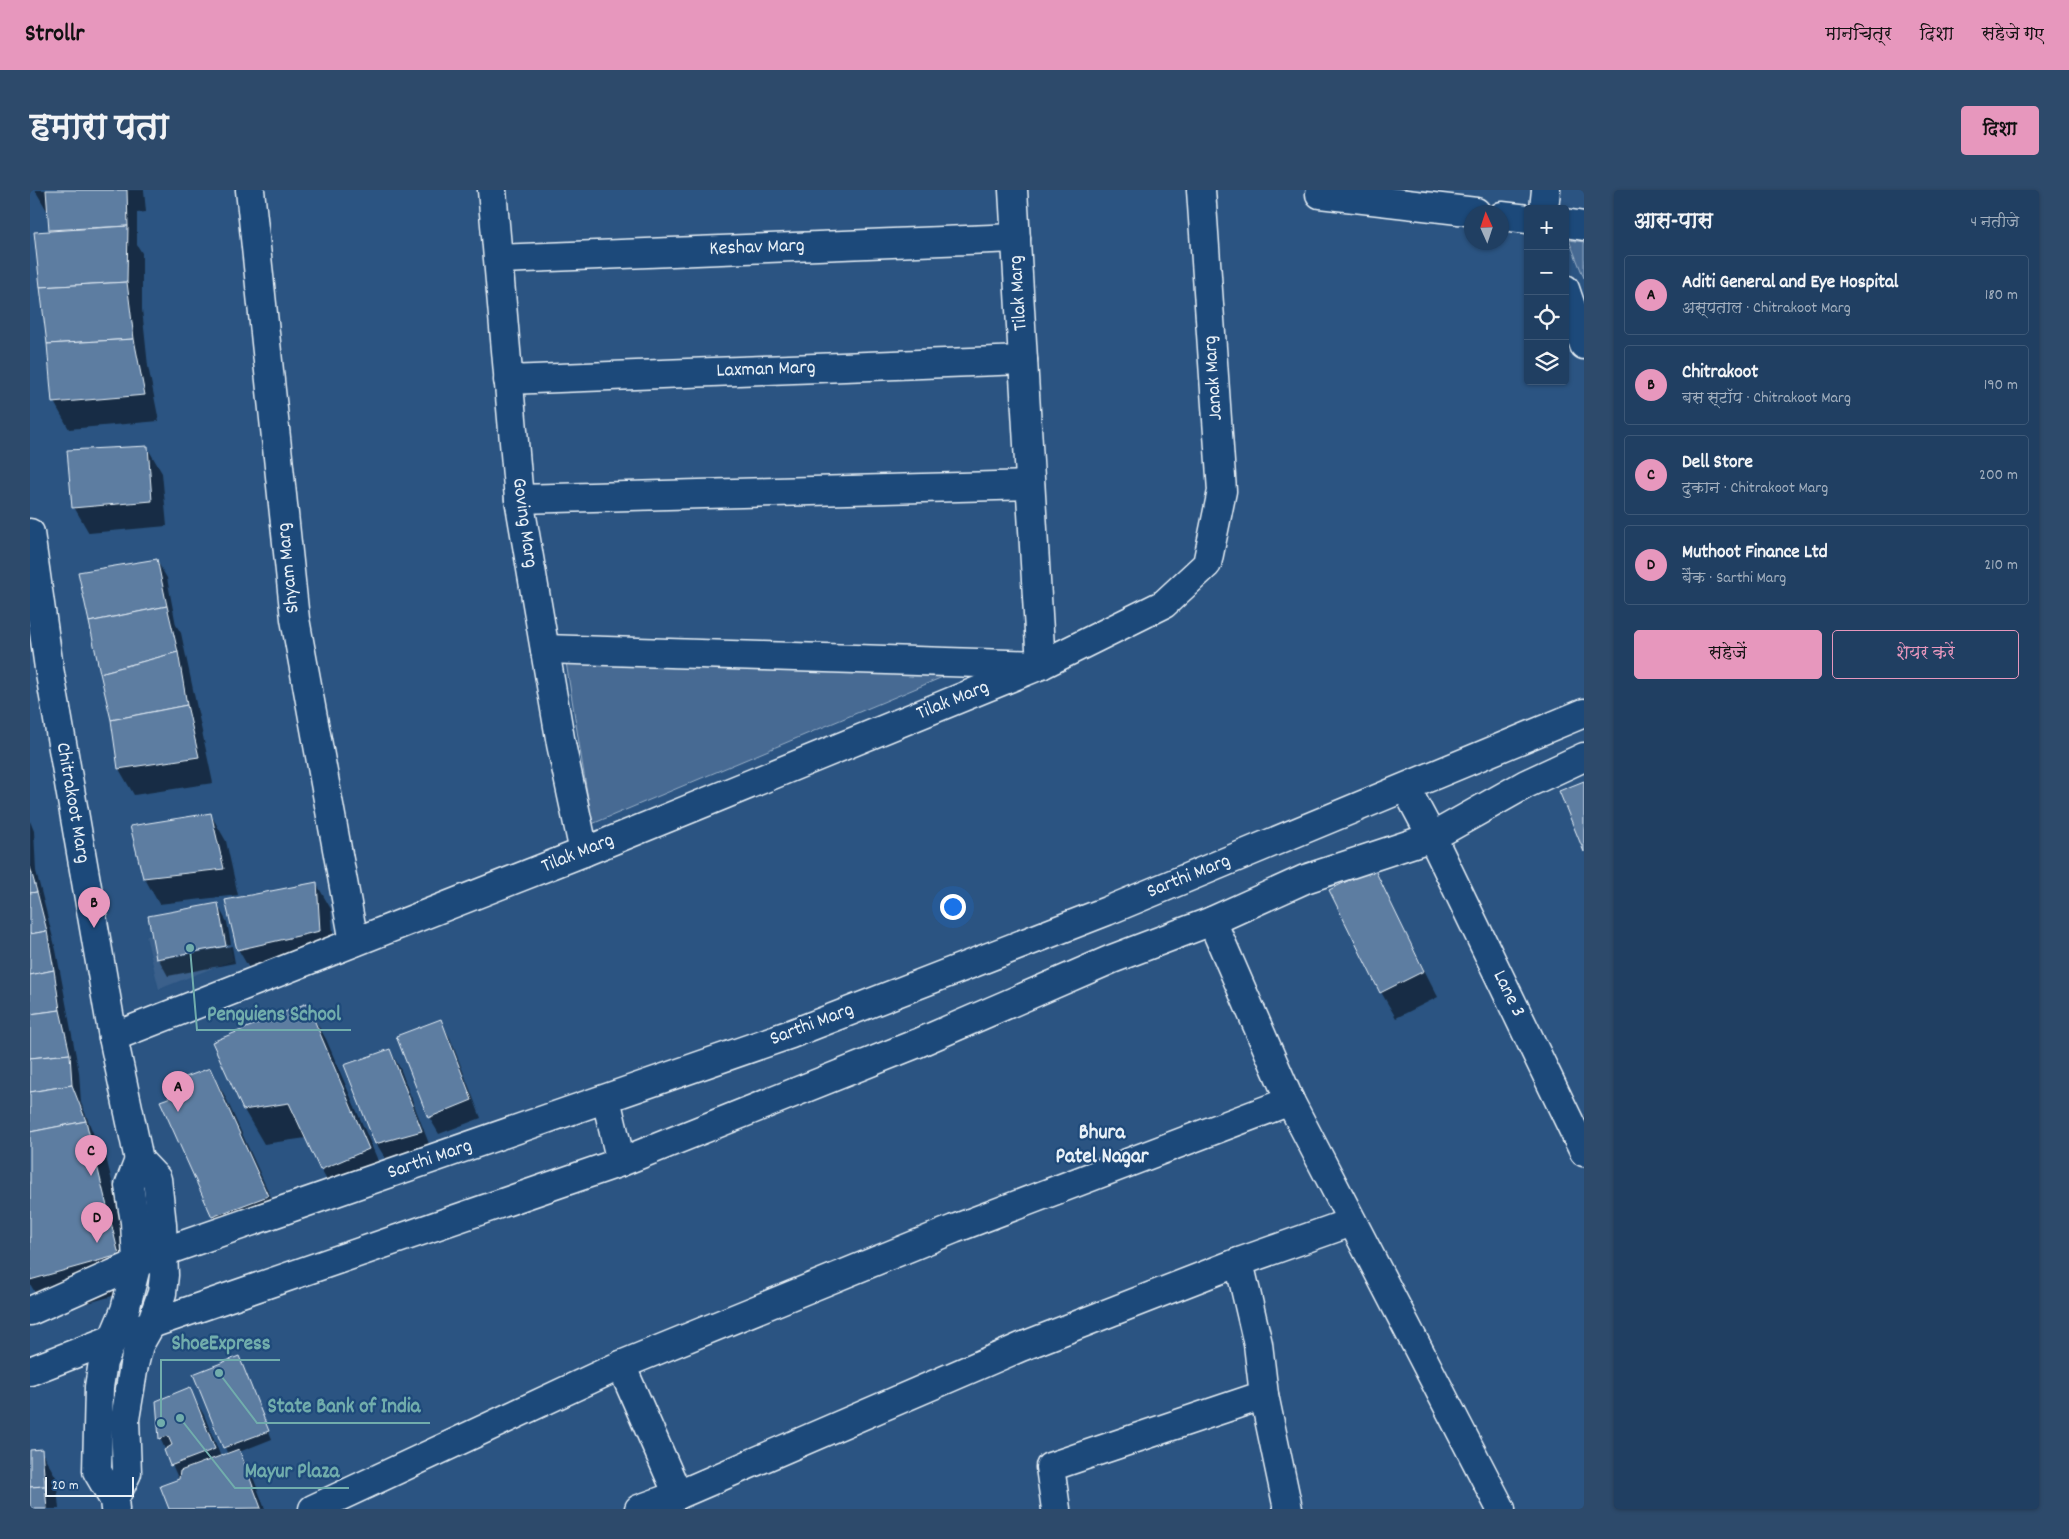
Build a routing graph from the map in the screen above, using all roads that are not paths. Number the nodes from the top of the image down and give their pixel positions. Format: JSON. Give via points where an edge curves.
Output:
{"nodes":[{"id":1,"x":250,"y":190,"type":"edge"},
{"id":2,"x":492,"y":190,"type":"edge"},
{"id":3,"x":1013,"y":190,"type":"edge"},
{"id":4,"x":1201,"y":190,"type":"edge"},
{"id":5,"x":1546,"y":190,"type":"edge"},
{"id":6,"x":1320,"y":194,"type":"dead end"},
{"id":7,"x":1544,"y":205,"type":"edge"},
{"id":8,"x":1464,"y":211,"type":"edge"},
{"id":9,"x":1509,"y":217,"type":"edge"},
{"id":10,"x":1524,"y":219,"type":"edge"},
{"id":11,"x":1569,"y":224,"type":"edge"},
{"id":12,"x":1584,"y":226,"type":"edge"},
{"id":13,"x":1016,"y":238,"type":"junction"},
{"id":14,"x":499,"y":258,"type":"junction"},
{"id":15,"x":1567,"y":295,"type":"edge"},
{"id":16,"x":1584,"y":345,"type":"edge"},
{"id":17,"x":1024,"y":360,"type":"junction"},
{"id":18,"x":508,"y":380,"type":"junction"},
{"id":19,"x":1030,"y":485,"type":"junction"},
{"id":20,"x":519,"y":499,"type":"junction"},
{"id":21,"x":30,"y":533,"type":"edge"},
{"id":22,"x":1207,"y":564,"type":"joint"},
{"id":23,"x":545,"y":649,"type":"junction"},
{"id":24,"x":1041,"y":665,"type":"junction"},
{"id":25,"x":1584,"y":713,"type":"edge"},
{"id":26,"x":1584,"y":757,"type":"edge"},
{"id":27,"x":1406,"y":788,"type":"junction"},
{"id":28,"x":1432,"y":837,"type":"junction"},
{"id":29,"x":584,"y":852,"type":"junction"},
{"id":30,"x":1212,"y":922,"type":"junction"},
{"id":31,"x":354,"y":942,"type":"junction"},
{"id":32,"x":113,"y":1037,"type":"junction"},
{"id":33,"x":606,"y":1099,"type":"junction"},
{"id":34,"x":1290,"y":1101,"type":"junction"},
{"id":35,"x":1584,"y":1152,"type":"edge"},
{"id":36,"x":140,"y":1160,"type":"junction"},
{"id":37,"x":621,"y":1162,"type":"junction"},
{"id":38,"x":1352,"y":1222,"type":"junction"},
{"id":39,"x":163,"y":1252,"type":"junction"},
{"id":40,"x":1239,"y":1262,"type":"junction"},
{"id":41,"x":137,"y":1263,"type":"junction"},
{"id":42,"x":30,"y":1311,"type":"edge"},
{"id":43,"x":151,"y":1324,"type":"junction"},
{"id":44,"x":112,"y":1338,"type":"junction"},
{"id":45,"x":621,"y":1364,"type":"junction"},
{"id":46,"x":30,"y":1371,"type":"edge"},
{"id":47,"x":1264,"y":1395,"type":"junction"},
{"id":48,"x":678,"y":1495,"type":"junction"},
{"id":49,"x":114,"y":1504,"type":"edge"},
{"id":50,"x":320,"y":1508,"type":"edge"},
{"id":51,"x":639,"y":1509,"type":"edge"},
{"id":52,"x":1056,"y":1509,"type":"edge"},
{"id":53,"x":1288,"y":1509,"type":"edge"},
{"id":54,"x":1501,"y":1509,"type":"edge"}],
"edges":[{"from":1,"to":31,"type":"street","name":"Shyam Marg","via":[[295,619]]},
{"from":2,"to":14,"type":"street","name":"Goving Marg"},
{"from":3,"to":13,"type":"street","name":"Tilak Marg"},
{"from":4,"to":22,"type":"street","name":"Janak Marg","via":[[1222,491]]},
{"from":5,"to":7,"type":"street"},
{"from":6,"to":8,"type":"street"},
{"from":9,"to":10,"type":"street"},
{"from":11,"to":12,"type":"street"},
{"from":13,"to":14,"type":"street","name":"Keshav Marg"},
{"from":13,"to":17,"type":"street","name":"Tilak Marg"},
{"from":14,"to":18,"type":"street","name":"Goving Marg"},
{"from":15,"to":16,"type":"street"},
{"from":17,"to":18,"type":"street","name":"Laxman Marg"},
{"from":17,"to":19,"type":"street","name":"Tilak Marg"},
{"from":18,"to":20,"type":"street","name":"Goving Marg"},
{"from":19,"to":20,"type":"street"},
{"from":19,"to":24,"type":"street","name":"Tilak Marg"},
{"from":20,"to":23,"type":"street","name":"Goving Marg"},
{"from":21,"to":32,"type":"street","name":"Chitrakoot Marg","via":[[49,668]]},
{"from":22,"to":24,"type":"street","name":"Tilak Marg","via":[[1164,604]]},
{"from":23,"to":24,"type":"street"},
{"from":23,"to":29,"type":"street","name":"Goving Marg"},
{"from":24,"to":29,"type":"street","name":"Tilak Marg"},
{"from":25,"to":27,"type":"street","name":"Sarthi Marg"},
{"from":26,"to":28,"type":"street","via":[[1526,784]]},
{"from":27,"to":28,"type":"street","name":"Lane 3"},
{"from":27,"to":33,"type":"street","name":"Sarthi Marg","via":[[1069,926],[790,1034]]},
{"from":28,"to":30,"type":"street","via":[[1305,879]]},
{"from":28,"to":35,"type":"street","name":"Lane 3"},
{"from":29,"to":31,"type":"street","name":"Tilak Marg"},
{"from":30,"to":34,"type":"street"},
{"from":30,"to":37,"type":"street","via":[[1112,959],[918,1043]]},
{"from":31,"to":32,"type":"street","name":"Tilak Marg"},
{"from":32,"to":36,"type":"street","name":"Chitrakoot Marg"},
{"from":33,"to":37,"type":"street"},
{"from":33,"to":39,"type":"street","name":"Sarthi Marg"},
{"from":34,"to":38,"type":"street"},
{"from":34,"to":45,"type":"street","via":[[954,1229]]},
{"from":36,"to":39,"type":"street","name":"Chitrakoot Marg","via":[[156,1179]]},
{"from":36,"to":41,"type":"street","name":"Chitrakoot Marg","via":[[129,1186]]},
{"from":37,"to":43,"type":"street"},
{"from":38,"to":40,"type":"street"},
{"from":38,"to":54,"type":"street"},
{"from":39,"to":41,"type":"street","name":"Sarthi Marg"},
{"from":39,"to":43,"type":"street","name":"Chitrakoot Marg","via":[[162,1293]]},
{"from":40,"to":47,"type":"street","via":[[1258,1344]]},
{"from":40,"to":48,"type":"street","via":[[1021,1346]]},
{"from":41,"to":42,"type":"street","name":"Sarthi Marg"},
{"from":41,"to":44,"type":"street","name":"Chitrakoot Marg","via":[[125,1310]]},
{"from":43,"to":44,"type":"street"},
{"from":43,"to":49,"type":"street","name":"Chitrakoot Marg","via":[[132,1372],[125,1419],[127,1473]]},
{"from":44,"to":46,"type":"street"},
{"from":44,"to":49,"type":"street","name":"Chitrakoot Marg","via":[[99,1388],[97,1471]]},
{"from":45,"to":48,"type":"street"},
{"from":45,"to":50,"type":"street"},
{"from":47,"to":52,"type":"street","via":[[1050,1467]]},
{"from":47,"to":53,"type":"street"},
{"from":48,"to":51,"type":"street"}]}
